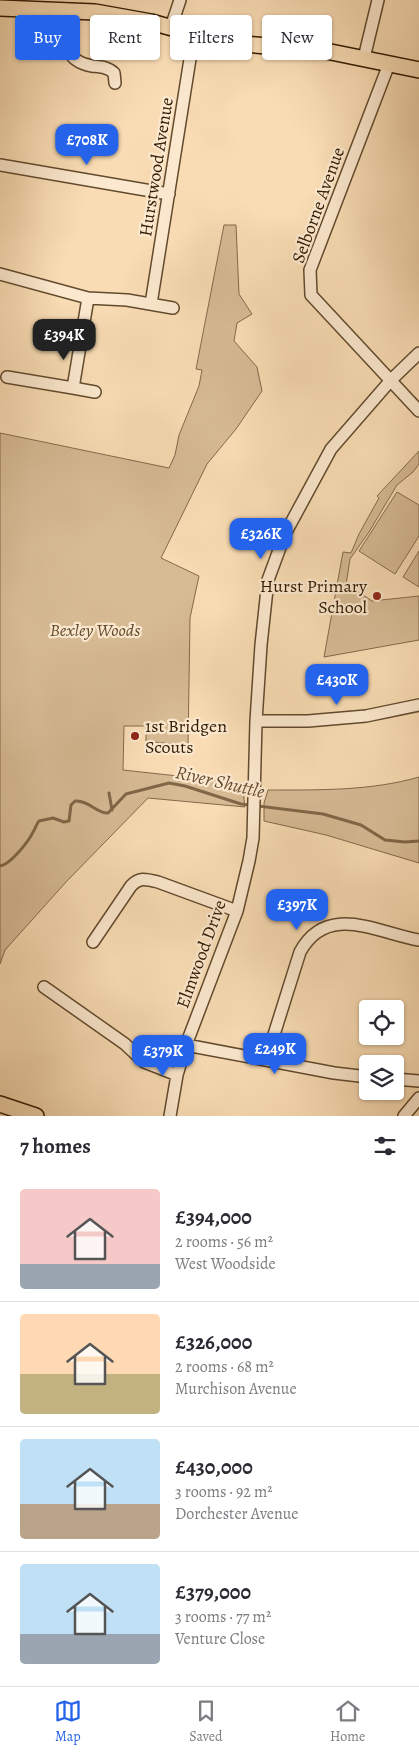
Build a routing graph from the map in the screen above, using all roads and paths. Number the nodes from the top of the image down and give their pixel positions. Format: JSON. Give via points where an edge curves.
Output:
{"nodes":[{"id":1,"x":180,"y":0,"type":"edge"},
{"id":2,"x":378,"y":0,"type":"edge"},
{"id":3,"x":40,"y":4,"type":"edge"},
{"id":4,"x":0,"y":8,"type":"edge"},
{"id":5,"x":69,"y":10,"type":"junction"},
{"id":6,"x":174,"y":15,"type":"edge"},
{"id":7,"x":170,"y":27,"type":"edge"},
{"id":8,"x":252,"y":45,"type":"edge"},
{"id":9,"x":364,"y":58,"type":"junction"},
{"id":10,"x":190,"y":60,"type":"edge"},
{"id":11,"x":389,"y":64,"type":"junction"},
{"id":12,"x":419,"y":70,"type":"edge"},
{"id":13,"x":115,"y":83,"type":"dead end"},
{"id":14,"x":0,"y":165,"type":"edge"},
{"id":15,"x":169,"y":194,"type":"junction"},
{"id":16,"x":0,"y":274,"type":"edge"},
{"id":17,"x":88,"y":298,"type":"junction"},
{"id":18,"x":151,"y":304,"type":"junction"},
{"id":19,"x":174,"y":308,"type":"dead end"},
{"id":20,"x":419,"y":353,"type":"edge"},
{"id":21,"x":7,"y":377,"type":"dead end"},
{"id":22,"x":391,"y":380,"type":"junction"},
{"id":23,"x":73,"y":388,"type":"junction"},
{"id":24,"x":95,"y":392,"type":"dead end"},
{"id":25,"x":419,"y":411,"type":"edge"},
{"id":26,"x":419,"y":705,"type":"edge"},
{"id":27,"x":256,"y":721,"type":"junction"},
{"id":28,"x":237,"y":911,"type":"junction"},
{"id":29,"x":419,"y":940,"type":"edge"},
{"id":30,"x":93,"y":942,"type":"dead end"},
{"id":31,"x":44,"y":987,"type":"dead end"},
{"id":32,"x":186,"y":1045,"type":"junction"},
{"id":33,"x":266,"y":1060,"type":"junction"},
{"id":34,"x":177,"y":1075,"type":"junction"},
{"id":35,"x":359,"y":1076,"type":"edge"},
{"id":36,"x":404,"y":1080,"type":"edge"},
{"id":37,"x":419,"y":1081,"type":"edge"},
{"id":38,"x":419,"y":1098,"type":"edge"},
{"id":39,"x":0,"y":1104,"type":"edge"},
{"id":40,"x":36,"y":1116,"type":"edge"},
{"id":41,"x":170,"y":1116,"type":"edge"},
{"id":42,"x":404,"y":1116,"type":"edge"}],
"edges":[{"from":1,"to":6,"type":"street"},
{"from":2,"to":9,"type":"street"},
{"from":3,"to":4,"type":"main road"},
{"from":3,"to":5,"type":"main road"},
{"from":5,"to":7,"type":"main road"},
{"from":5,"to":13,"type":"street","via":[[66,45],[72,57],[83,64],[110,69]]},
{"from":8,"to":9,"type":"main road"},
{"from":9,"to":11,"type":"main road"},
{"from":10,"to":15,"type":"street","name":"Hurstwood Avenue"},
{"from":11,"to":12,"type":"main road"},
{"from":11,"to":22,"type":"street","name":"Selborne Avenue","via":[[310,270],[311,295]]},
{"from":14,"to":15,"type":"street"},
{"from":15,"to":18,"type":"street","name":"Hurstwood Avenue"},
{"from":16,"to":17,"type":"street"},
{"from":17,"to":18,"type":"street"},
{"from":17,"to":23,"type":"street"},
{"from":18,"to":19,"type":"street"},
{"from":20,"to":22,"type":"street","name":"Elmwood Drive"},
{"from":21,"to":23,"type":"street"},
{"from":22,"to":25,"type":"street","name":"Selborne Avenue"},
{"from":22,"to":27,"type":"street","name":"Elmwood Drive","via":[[331,449],[285,534],[268,580]]},
{"from":23,"to":24,"type":"street"},
{"from":26,"to":27,"type":"street","via":[[366,716]]},
{"from":27,"to":28,"type":"street","name":"Elmwood Drive","via":[[253,838]]},
{"from":28,"to":30,"type":"street","via":[[158,882],[140,879],[130,886]]},
{"from":28,"to":32,"type":"street","name":"Elmwood Drive"},
{"from":29,"to":33,"type":"street","via":[[342,923],[313,934],[300,952]]},
{"from":31,"to":34,"type":"street","via":[[125,1044],[144,1062]]},
{"from":32,"to":33,"type":"street"},
{"from":32,"to":34,"type":"street","name":"Elmwood Drive"},
{"from":33,"to":35,"type":"street"},
{"from":34,"to":41,"type":"street","name":"Elmwood Drive"},
{"from":36,"to":37,"type":"street"},
{"from":38,"to":42,"type":"street"},
{"from":39,"to":40,"type":"main road"}]}
